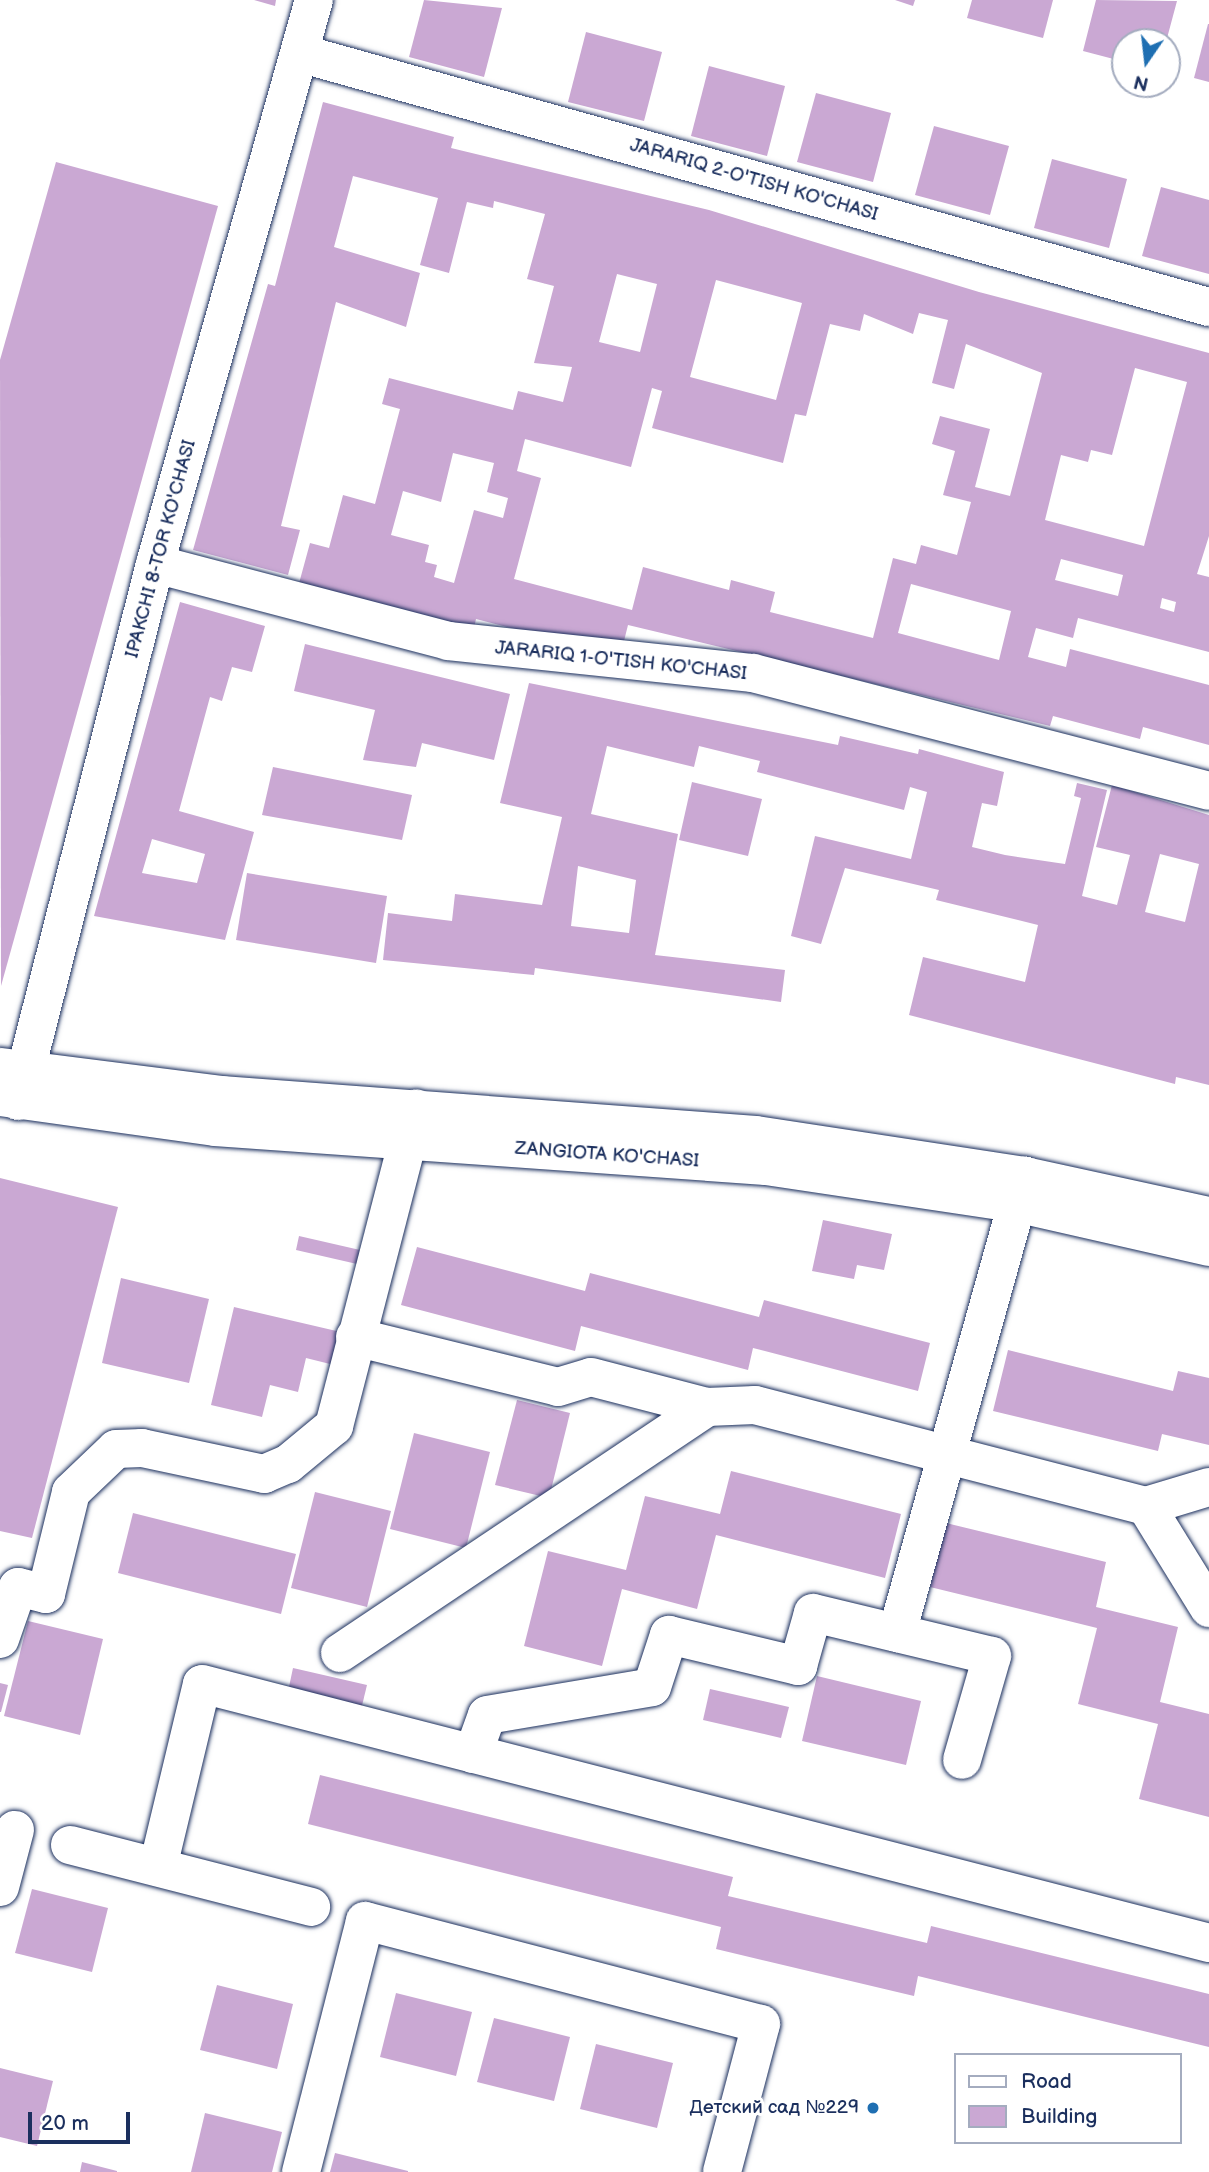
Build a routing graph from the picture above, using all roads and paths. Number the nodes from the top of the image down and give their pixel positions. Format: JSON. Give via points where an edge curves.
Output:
{"nodes":[{"id":1,"x":314,"y":0,"type":"edge"},
{"id":2,"x":299,"y":53,"type":"junction"},
{"id":3,"x":1209,"y":307,"type":"edge"},
{"id":4,"x":155,"y":564,"type":"junction"},
{"id":5,"x":1209,"y":791,"type":"edge"},
{"id":6,"x":11,"y":1085,"type":"edge"},
{"id":7,"x":412,"y":1124,"type":"junction"},
{"id":8,"x":1023,"y":1190,"type":"junction"},
{"id":9,"x":1209,"y":1216,"type":"edge"},
{"id":10,"x":1209,"y":1247,"type":"edge"},
{"id":11,"x":355,"y":1337,"type":"junction"},
{"id":12,"x":707,"y":1407,"type":"junction"},
{"id":13,"x":947,"y":1455,"type":"junction"},
{"id":14,"x":1209,"y":1487,"type":"edge"},
{"id":15,"x":1146,"y":1506,"type":"junction"},
{"id":16,"x":1209,"y":1608,"type":"edge"},
{"id":17,"x":897,"y":1633,"type":"junction"},
{"id":18,"x":0,"y":1639,"type":"edge"},
{"id":19,"x":340,"y":1653,"type":"dead end"},
{"id":20,"x":473,"y":1754,"type":"junction"},
{"id":21,"x":962,"y":1760,"type":"dead end"},
{"id":22,"x":15,"y":1830,"type":"dead end"},
{"id":23,"x":70,"y":1844,"type":"dead end"},
{"id":24,"x":158,"y":1867,"type":"junction"},
{"id":25,"x":0,"y":1887,"type":"edge"},
{"id":26,"x":311,"y":1907,"type":"dead end"},
{"id":27,"x":1209,"y":1943,"type":"edge"},
{"id":28,"x":301,"y":2172,"type":"edge"},
{"id":29,"x":722,"y":2172,"type":"edge"}],
"edges":[{"from":1,"to":2,"type":"street","name":"IPAKCHI 8-TOR KO'CHASI"},
{"from":2,"to":3,"type":"street","name":"JARARIQ 2-O'TISH KO'CHASI"},
{"from":2,"to":4,"type":"street","name":"IPAKCHI 8-TOR KO'CHASI"},
{"from":4,"to":5,"type":"street","name":"JARARIQ 1-O'TISH KO'CHASI","via":[[448,641],[752,673]]},
{"from":4,"to":6,"type":"street","name":"IPAKCHI 8-TOR KO'CHASI"},
{"from":6,"to":7,"type":"street","name":"ZANGIOTA KO'CHASI","via":[[215,1127]]},
{"from":7,"to":8,"type":"street","name":"ZANGIOTA KO'CHASI","via":[[766,1166]]},
{"from":7,"to":11,"type":"street"},
{"from":8,"to":9,"type":"street","name":"ZANGIOTA KO'CHASI"},
{"from":8,"to":10,"type":"street","name":"ZANGIOTA KO'CHASI"},
{"from":8,"to":13,"type":"street"},
{"from":11,"to":12,"type":"street","via":[[558,1387],[591,1377]]},
{"from":11,"to":18,"type":"street","via":[[334,1426],[277,1470],[246,1473],[128,1446],[106,1457],[71,1492],[46,1594],[18,1587]]},
{"from":12,"to":13,"type":"street","via":[[755,1405]]},
{"from":12,"to":19,"type":"street"},
{"from":13,"to":15,"type":"street"},
{"from":13,"to":17,"type":"street"},
{"from":14,"to":15,"type":"street"},
{"from":15,"to":16,"type":"street"},
{"from":17,"to":20,"type":"street","via":[[813,1613],[797,1666],[669,1635],[652,1687],[486,1715]]},
{"from":17,"to":21,"type":"street","via":[[992,1656]]},
{"from":20,"to":24,"type":"street","via":[[202,1684]]},
{"from":20,"to":27,"type":"street"},
{"from":22,"to":25,"type":"street"},
{"from":23,"to":24,"type":"street"},
{"from":24,"to":26,"type":"street"},
{"from":28,"to":29,"type":"street","via":[[365,1921],[761,2024]]}]}
